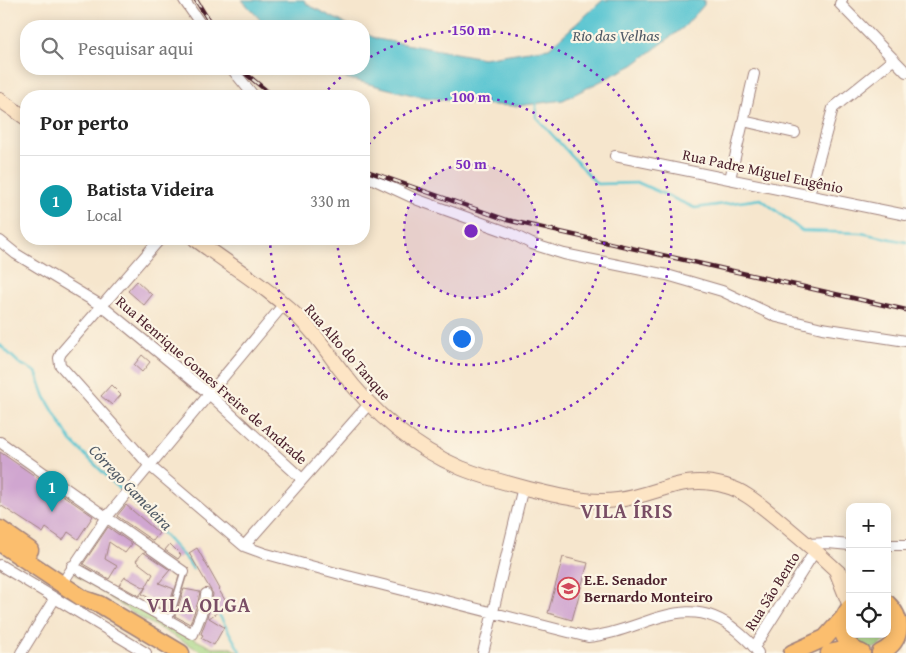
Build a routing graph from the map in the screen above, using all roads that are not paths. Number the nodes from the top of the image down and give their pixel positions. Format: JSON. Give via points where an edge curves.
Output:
{"nodes":[{"id":1,"x":184,"y":0,"type":"edge"},
{"id":2,"x":841,"y":2,"type":"edge"},
{"id":3,"x":198,"y":20,"type":"edge"},
{"id":4,"x":894,"y":59,"type":"junction"},
{"id":5,"x":906,"y":72,"type":"edge"},
{"id":6,"x":754,"y":74,"type":"dead end"},
{"id":7,"x":237,"y":75,"type":"edge"},
{"id":8,"x":249,"y":90,"type":"edge"},
{"id":9,"x":2,"y":105,"type":"edge"},
{"id":10,"x":20,"y":115,"type":"edge"},
{"id":11,"x":743,"y":121,"type":"junction"},
{"id":12,"x":795,"y":133,"type":"dead end"},
{"id":13,"x":615,"y":156,"type":"dead end"},
{"id":14,"x":370,"y":178,"type":"edge"},
{"id":15,"x":730,"y":179,"type":"junction"},
{"id":16,"x":809,"y":196,"type":"junction"},
{"id":17,"x":906,"y":215,"type":"edge"},
{"id":18,"x":0,"y":241,"type":"edge"},
{"id":19,"x":155,"y":245,"type":"edge"},
{"id":20,"x":202,"y":245,"type":"edge"},
{"id":21,"x":284,"y":304,"type":"junction"},
{"id":22,"x":102,"y":306,"type":"junction"},
{"id":23,"x":906,"y":341,"type":"edge"},
{"id":24,"x":208,"y":393,"type":"junction"},
{"id":25,"x":369,"y":404,"type":"junction"},
{"id":26,"x":0,"y":442,"type":"edge"},
{"id":27,"x":150,"y":466,"type":"junction"},
{"id":28,"x":302,"y":479,"type":"junction"},
{"id":29,"x":524,"y":487,"type":"junction"},
{"id":30,"x":107,"y":517,"type":"junction"},
{"id":31,"x":0,"y":529,"type":"edge"},
{"id":32,"x":0,"y":543,"type":"edge"},
{"id":33,"x":906,"y":544,"type":"edge"},
{"id":34,"x":846,"y":545,"type":"edge"},
{"id":35,"x":891,"y":545,"type":"edge"},
{"id":36,"x":244,"y":546,"type":"junction"},
{"id":37,"x":811,"y":547,"type":"junction"},
{"id":38,"x":0,"y":564,"type":"edge"},
{"id":39,"x":70,"y":571,"type":"junction"},
{"id":40,"x":184,"y":572,"type":"joint"},
{"id":41,"x":837,"y":572,"type":"junction"},
{"id":42,"x":846,"y":579,"type":"edge"},
{"id":43,"x":206,"y":594,"type":"dead end"},
{"id":44,"x":55,"y":598,"type":"junction"},
{"id":45,"x":906,"y":602,"type":"edge"},
{"id":46,"x":846,"y":603,"type":"edge"},
{"id":47,"x":99,"y":604,"type":"junction"},
{"id":48,"x":891,"y":604,"type":"edge"},
{"id":49,"x":891,"y":608,"type":"edge"},
{"id":50,"x":492,"y":613,"type":"junction"},
{"id":51,"x":846,"y":613,"type":"edge"},
{"id":52,"x":846,"y":616,"type":"edge"},
{"id":53,"x":169,"y":621,"type":"junction"},
{"id":54,"x":902,"y":629,"type":"edge"},
{"id":55,"x":756,"y":650,"type":"edge"},
{"id":56,"x":857,"y":651,"type":"edge"},
{"id":57,"x":175,"y":652,"type":"edge"},
{"id":58,"x":21,"y":653,"type":"edge"},
{"id":59,"x":146,"y":653,"type":"edge"},
{"id":60,"x":482,"y":653,"type":"edge"},
{"id":61,"x":792,"y":653,"type":"edge"},
{"id":62,"x":829,"y":653,"type":"edge"},
{"id":63,"x":880,"y":653,"type":"edge"}],
"edges":[{"from":1,"to":3,"type":"street"},
{"from":2,"to":4,"type":"street"},
{"from":4,"to":5,"type":"street"},
{"from":4,"to":16,"type":"street","via":[[833,108]]},
{"from":6,"to":11,"type":"street"},
{"from":7,"to":8,"type":"street"},
{"from":9,"to":10,"type":"main road"},
{"from":11,"to":12,"type":"street"},
{"from":11,"to":15,"type":"street"},
{"from":13,"to":15,"type":"street","name":"Rua Padre Miguel Eugênio"},
{"from":14,"to":23,"type":"street","via":[[418,200],[564,254],[667,275],[722,291],[777,317],[822,328]]},
{"from":15,"to":16,"type":"street","name":"Rua Padre Miguel Eugênio"},
{"from":16,"to":17,"type":"street","name":"Rua Padre Miguel Eugênio"},
{"from":18,"to":22,"type":"street","name":"Rua Henrique Gomes Freire de Andrade"},
{"from":19,"to":22,"type":"street"},
{"from":20,"to":21,"type":"main road","name":"Rua Alto do Tanque"},
{"from":21,"to":24,"type":"street"},
{"from":21,"to":25,"type":"main road","name":"Rua Alto do Tanque","via":[[321,341]]},
{"from":22,"to":24,"type":"street","name":"Rua Henrique Gomes Freire de Andrade"},
{"from":22,"to":27,"type":"street","via":[[61,353],[60,365]]},
{"from":24,"to":27,"type":"street"},
{"from":24,"to":28,"type":"street","name":"Rua Henrique Gomes Freire de Andrade"},
{"from":25,"to":28,"type":"street"},
{"from":25,"to":29,"type":"main road","name":"Rua Alto do Tanque","via":[[423,448],[482,476]]},
{"from":26,"to":30,"type":"street"},
{"from":27,"to":30,"type":"street"},
{"from":27,"to":36,"type":"street"},
{"from":28,"to":36,"type":"street"},
{"from":29,"to":37,"type":"main road","name":"Rua Alto do Tanque","via":[[587,501],[617,500],[690,481],[708,481],[728,486],[754,499]]},
{"from":29,"to":50,"type":"street"},
{"from":30,"to":39,"type":"street"},
{"from":30,"to":40,"type":"street"},
{"from":31,"to":39,"type":"highway"},
{"from":32,"to":47,"type":"highway","via":[[84,599]]},
{"from":33,"to":35,"type":"street"},
{"from":34,"to":37,"type":"street","name":"Rua São Bento","via":[[828,543]]},
{"from":36,"to":50,"type":"street"},
{"from":37,"to":41,"type":"main road","name":"Rua Alto do Tanque"},
{"from":37,"to":55,"type":"street","name":"Rua São Bento"},
{"from":38,"to":44,"type":"street"},
{"from":39,"to":47,"type":"highway"},
{"from":39,"to":53,"type":"street"},
{"from":40,"to":53,"type":"lane"},
{"from":41,"to":42,"type":"main road","name":"Rua Alto do Tanque"},
{"from":41,"to":46,"type":"main road","name":"Rua Alto do Tanque"},
{"from":43,"to":53,"type":"street","via":[[193,634]]},
{"from":44,"to":58,"type":"street"},
{"from":44,"to":59,"type":"street"},
{"from":45,"to":48,"type":"highway"},
{"from":47,"to":57,"type":"highway"},
{"from":49,"to":54,"type":"highway"},
{"from":50,"to":55,"type":"street","via":[[588,637],[692,611],[709,614],[730,625]]},
{"from":50,"to":60,"type":"street"},
{"from":51,"to":61,"type":"highway","via":[[826,638]]},
{"from":52,"to":56,"type":"highway","via":[[842,629],[845,639]]},
{"from":54,"to":63,"type":"highway","via":[[890,646]]},
{"from":56,"to":62,"type":"highway"}]}
